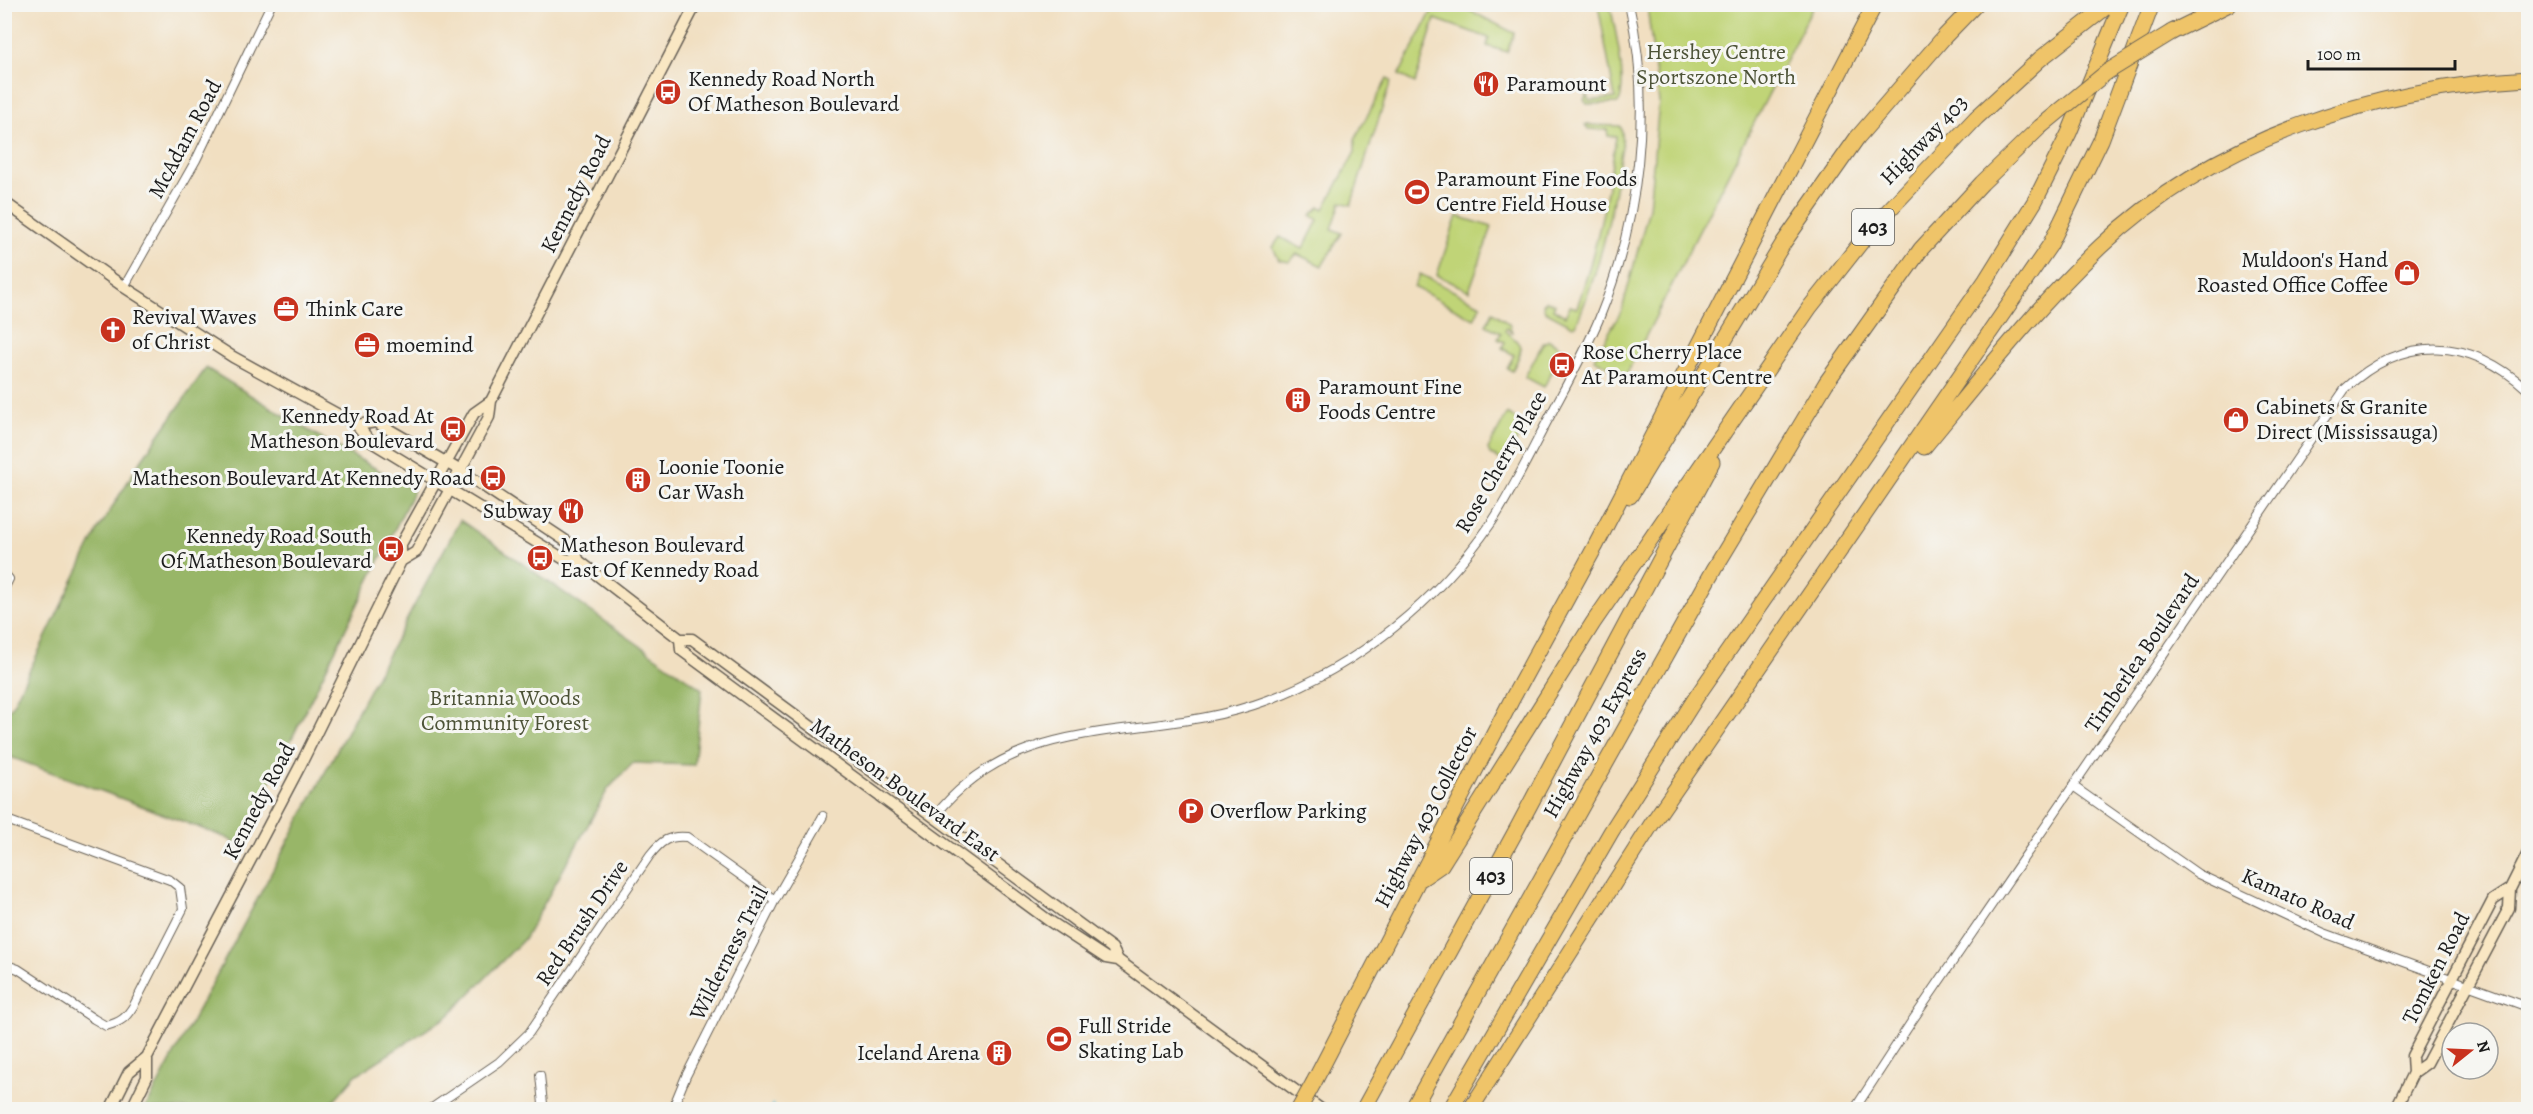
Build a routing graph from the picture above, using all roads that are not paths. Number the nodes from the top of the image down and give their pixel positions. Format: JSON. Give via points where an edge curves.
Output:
{"nodes":[{"id":1,"x":271,"y":4,"type":"edge"},
{"id":2,"x":696,"y":4,"type":"edge"},
{"id":3,"x":1629,"y":4,"type":"edge"},
{"id":4,"x":1870,"y":4,"type":"edge"},
{"id":5,"x":1875,"y":4,"type":"edge"},
{"id":6,"x":1976,"y":4,"type":"edge"},
{"id":7,"x":2110,"y":4,"type":"edge"},
{"id":8,"x":2122,"y":4,"type":"edge"},
{"id":9,"x":2152,"y":4,"type":"edge"},
{"id":10,"x":2229,"y":4,"type":"edge"},
{"id":11,"x":1854,"y":43,"type":"junction"},
{"id":12,"x":2529,"y":79,"type":"edge"},
{"id":13,"x":4,"y":202,"type":"edge"},
{"id":14,"x":124,"y":287,"type":"junction"},
{"id":15,"x":2529,"y":390,"type":"edge"},
{"id":16,"x":491,"y":402,"type":"junction"},
{"id":17,"x":1734,"y":419,"type":"junction"},
{"id":18,"x":357,"y":425,"type":"junction"},
{"id":19,"x":446,"y":463,"type":"junction"},
{"id":20,"x":461,"y":471,"type":"junction"},
{"id":21,"x":435,"y":481,"type":"junction"},
{"id":22,"x":451,"y":490,"type":"junction"},
{"id":23,"x":1864,"y":518,"type":"junction"},
{"id":24,"x":1595,"y":547,"type":"junction"},
{"id":25,"x":401,"y":561,"type":"junction"},
{"id":26,"x":579,"y":561,"type":"junction"},
{"id":27,"x":4,"y":573,"type":"edge"},
{"id":28,"x":4,"y":589,"type":"edge"},
{"id":29,"x":680,"y":639,"type":"junction"},
{"id":30,"x":2073,"y":786,"type":"junction"},
{"id":31,"x":823,"y":816,"type":"dead end"},
{"id":32,"x":935,"y":816,"type":"junction"},
{"id":33,"x":4,"y":819,"type":"edge"},
{"id":34,"x":2529,"y":853,"type":"edge"},
{"id":35,"x":1420,"y":880,"type":"junction"},
{"id":36,"x":2510,"y":889,"type":"junction"},
{"id":37,"x":775,"y":900,"type":"junction"},
{"id":38,"x":1118,"y":960,"type":"junction"},
{"id":39,"x":4,"y":964,"type":"edge"},
{"id":40,"x":2452,"y":979,"type":"junction"},
{"id":41,"x":2469,"y":985,"type":"junction"},
{"id":42,"x":2529,"y":1006,"type":"edge"},
{"id":43,"x":147,"y":1057,"type":"junction"},
{"id":44,"x":2414,"y":1073,"type":"junction"},
{"id":45,"x":540,"y":1075,"type":"dead end"},
{"id":46,"x":1299,"y":1109,"type":"edge"},
{"id":47,"x":110,"y":1110,"type":"edge"},
{"id":48,"x":131,"y":1110,"type":"edge"},
{"id":49,"x":429,"y":1110,"type":"edge"},
{"id":50,"x":540,"y":1110,"type":"edge"},
{"id":51,"x":672,"y":1110,"type":"edge"},
{"id":52,"x":1322,"y":1110,"type":"edge"},
{"id":53,"x":1363,"y":1110,"type":"edge"},
{"id":54,"x":1412,"y":1110,"type":"edge"},
{"id":55,"x":1450,"y":1110,"type":"edge"},
{"id":56,"x":1470,"y":1110,"type":"edge"},
{"id":57,"x":1854,"y":1110,"type":"edge"},
{"id":58,"x":2395,"y":1110,"type":"edge"}],
"edges":[{"from":1,"to":14,"type":"street","name":"McAdam Road","via":[[196,160]]},
{"from":2,"to":16,"type":"street","name":"Kennedy Road"},
{"from":3,"to":32,"type":"street","name":"Rose Cherry Place","via":[[1641,112],[1632,213],[1623,246],[1590,340],[1510,490],[1472,548],[1417,608],[1388,632],[1299,687],[1268,701],[1185,722],[1062,737],[1032,746],[970,779]]},
{"from":4,"to":11,"type":"highway"},
{"from":5,"to":11,"type":"highway"},
{"from":6,"to":24,"type":"highway","via":[[1850,147],[1784,242],[1684,402],[1645,473]]},
{"from":7,"to":17,"type":"highway","name":"Highway 403","number":"403","via":[[2040,59],[1976,118],[1873,227],[1810,307]]},
{"from":8,"to":55,"type":"highway","via":[[2069,133],[2035,201],[1986,280],[1697,696],[1611,832]]},
{"from":9,"to":23,"type":"highway","via":[[2101,140],[2050,245]]},
{"from":10,"to":54,"type":"highway","name":"Highway 403 Express","number":"403","bridge":true,"via":[[2172,32],[2108,72],[2040,127],[1921,249],[1826,383],[1715,568]]},
{"from":11,"to":24,"type":"highway"},
{"from":12,"to":23,"type":"highway","via":[[2425,92],[2339,111],[2273,136],[2151,203],[2032,315]]},
{"from":13,"to":14,"type":"street","name":"Matheson Boulevard East"},
{"from":14,"to":18,"type":"street","name":"Matheson Boulevard East","via":[[233,357]]},
{"from":15,"to":30,"type":"street","name":"Timberlea Boulevard","via":[[2489,361],[2434,348],[2387,358],[2366,369],[2345,389],[2309,439]]},
{"from":16,"to":19,"type":"street","name":"Kennedy Road","via":[[474,413]]},
{"from":16,"to":20,"type":"street","name":"Kennedy Road","via":[[489,417]]},
{"from":17,"to":35,"type":"highway","via":[[1593,623],[1441,865]]},
{"from":17,"to":53,"type":"highway","name":"Highway 403 Express","number":"403"},
{"from":18,"to":19,"type":"street","name":"Matheson Boulevard East","via":[[376,422]]},
{"from":18,"to":21,"type":"street","name":"Matheson Boulevard East","via":[[370,441]]},
{"from":19,"to":20,"type":"street","name":"Matheson Boulevard East"},
{"from":19,"to":21,"type":"street","name":"Kennedy Road"},
{"from":20,"to":22,"type":"street","name":"Kennedy Road"},
{"from":20,"to":26,"type":"street","name":"Matheson Boulevard East","via":[[572,545]]},
{"from":21,"to":22,"type":"street","name":"Matheson Boulevard East"},
{"from":21,"to":25,"type":"street","name":"Kennedy Road","via":[[400,544]]},
{"from":22,"to":25,"type":"street","name":"Kennedy Road","via":[[416,552]]},
{"from":22,"to":26,"type":"street","name":"Matheson Boulevard East","via":[[564,559]]},
{"from":23,"to":56,"type":"highway","via":[[1650,825]]},
{"from":24,"to":35,"type":"highway","name":"Highway 403 Collector","via":[[1511,700]]},
{"from":25,"to":43,"type":"street","name":"Kennedy Road","via":[[300,766]]},
{"from":26,"to":29,"type":"street","name":"Matheson Boulevard East"},
{"from":27,"to":28,"type":"street","via":[[9,579]]},
{"from":29,"to":32,"type":"street","name":"Matheson Boulevard East","via":[[692,639]]},
{"from":29,"to":38,"type":"street","name":"Matheson Boulevard East","via":[[681,650],[1048,920],[1106,958]]},
{"from":30,"to":40,"type":"street","name":"Kamato Road","via":[[2198,874],[2324,933]]},
{"from":30,"to":57,"type":"street","name":"Timberlea Boulevard"},
{"from":31,"to":37,"type":"street","name":"Wilderness Trail"},
{"from":32,"to":38,"type":"street","name":"Matheson Boulevard East","via":[[1112,948]]},
{"from":33,"to":39,"type":"street","via":[[170,880],[180,888],[183,909],[125,1019],[106,1026]]},
{"from":34,"to":36,"type":"street","name":"Tomken Road"},
{"from":35,"to":46,"type":"highway","name":"Highway 403 Collector","bridge":true},
{"from":36,"to":40,"type":"street","name":"Tomken Road","via":[[2493,900]]},
{"from":36,"to":41,"type":"street","name":"Tomken Road","via":[[2509,908]]},
{"from":37,"to":49,"type":"street","name":"Red Brush Drive","via":[[687,837],[673,836],[659,844],[529,1033],[499,1062]]},
{"from":37,"to":51,"type":"street","name":"Wilderness Trail"},
{"from":38,"to":52,"type":"street","name":"Matheson Boulevard East"},
{"from":40,"to":41,"type":"street","name":"Kamato Road"},
{"from":40,"to":44,"type":"street","name":"Tomken Road","via":[[2412,1056]]},
{"from":41,"to":42,"type":"street","name":"Kamato Road"},
{"from":41,"to":44,"type":"street","name":"Tomken Road","via":[[2427,1063]]},
{"from":43,"to":47,"type":"street","name":"Kennedy Road","via":[[129,1072]]},
{"from":43,"to":48,"type":"street","name":"Kennedy Road","via":[[147,1077]]},
{"from":44,"to":58,"type":"street","name":"Tomken Road"},
{"from":45,"to":50,"type":"street"}]}
